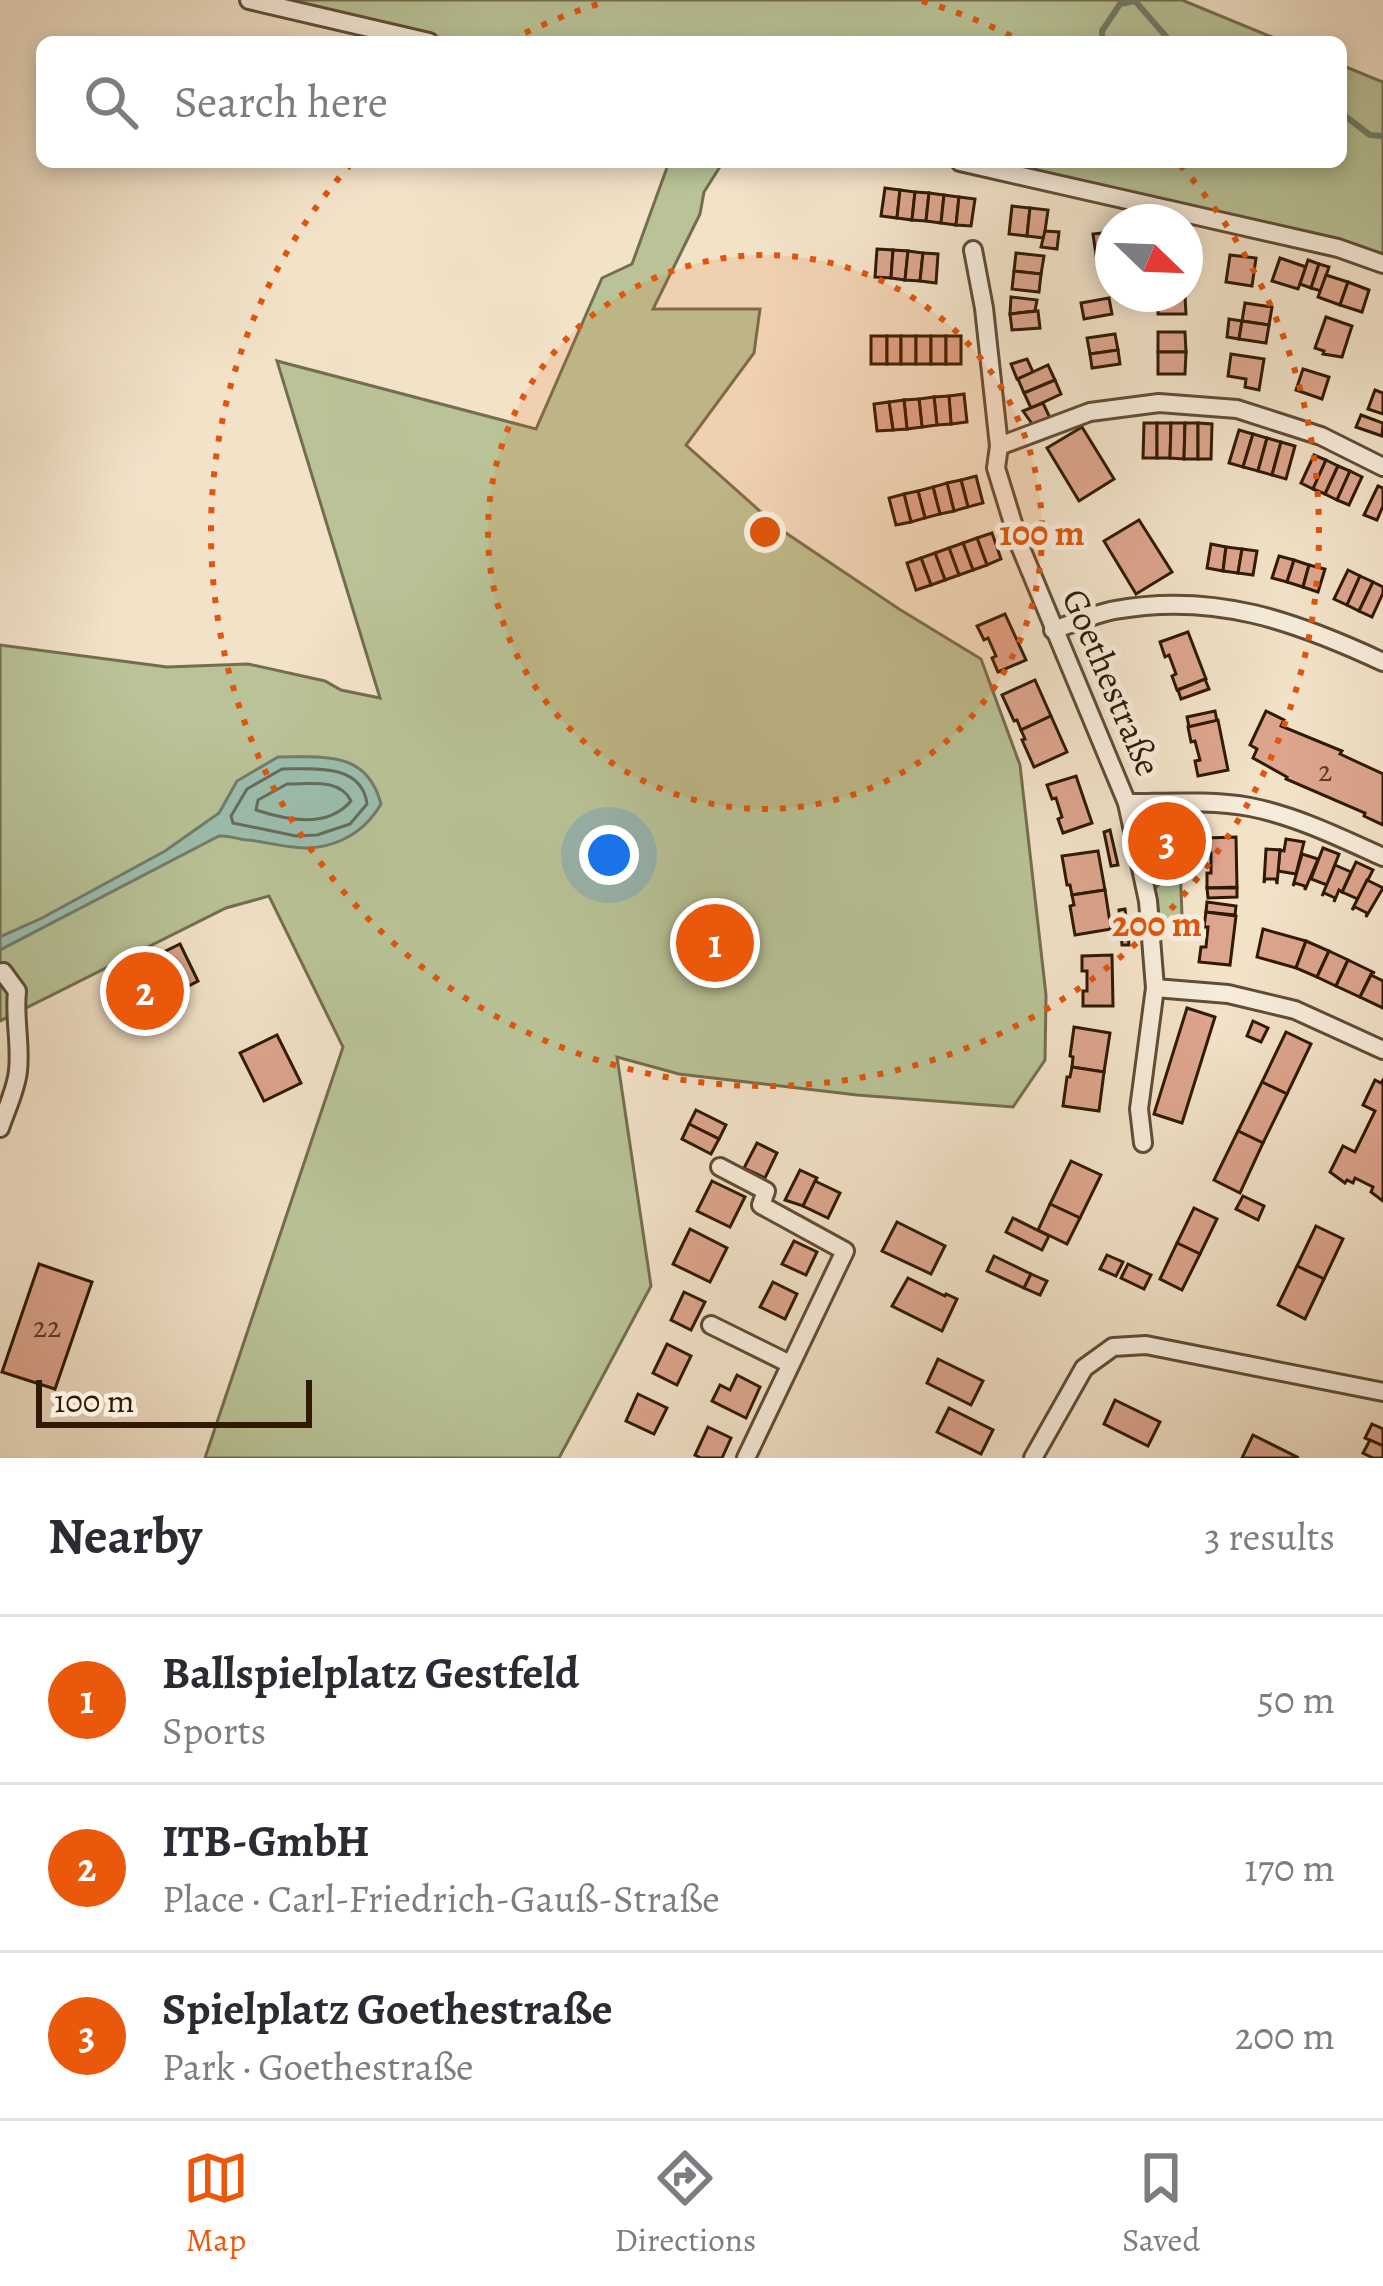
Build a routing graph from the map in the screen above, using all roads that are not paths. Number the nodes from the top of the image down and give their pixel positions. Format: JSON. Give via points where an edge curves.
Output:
{"nodes":[{"id":1,"x":249,"y":0,"type":"edge"},
{"id":2,"x":403,"y":36,"type":"edge"},
{"id":3,"x":986,"y":168,"type":"edge"},
{"id":4,"x":973,"y":250,"type":"dead end"},
{"id":5,"x":1383,"y":264,"type":"edge"},
{"id":6,"x":1000,"y":446,"type":"junction"},
{"id":7,"x":1383,"y":467,"type":"edge"},
{"id":8,"x":1053,"y":630,"type":"junction"},
{"id":9,"x":1383,"y":662,"type":"edge"},
{"id":10,"x":1127,"y":803,"type":"junction"},
{"id":11,"x":1383,"y":857,"type":"edge"},
{"id":12,"x":1,"y":966,"type":"edge"},
{"id":13,"x":1155,"y":988,"type":"junction"},
{"id":14,"x":1383,"y":1050,"type":"edge"},
{"id":15,"x":0,"y":1128,"type":"edge"},
{"id":16,"x":1143,"y":1143,"type":"dead end"},
{"id":17,"x":720,"y":1167,"type":"dead end"},
{"id":18,"x":712,"y":1325,"type":"dead end"},
{"id":19,"x":790,"y":1364,"type":"junction"},
{"id":20,"x":1383,"y":1392,"type":"edge"},
{"id":21,"x":746,"y":1458,"type":"edge"},
{"id":22,"x":1033,"y":1458,"type":"edge"}],
"edges":[{"from":1,"to":2,"type":"street"},
{"from":3,"to":5,"type":"street"},
{"from":4,"to":6,"type":"street","name":"Goethestraße"},
{"from":6,"to":7,"type":"street","via":[[1090,412],[1159,403],[1237,409]]},
{"from":6,"to":8,"type":"street","name":"Goethestraße","via":[[996,468]]},
{"from":8,"to":9,"type":"street","via":[[1113,610],[1205,605],[1278,618]]},
{"from":8,"to":10,"type":"street","name":"Goethestraße"},
{"from":10,"to":11,"type":"street","via":[[1248,807]]},
{"from":10,"to":13,"type":"street","name":"Goethestraße","via":[[1148,901]]},
{"from":12,"to":15,"type":"street","via":[[17,991],[19,1046]]},
{"from":13,"to":14,"type":"street","via":[[1295,1010]]},
{"from":13,"to":16,"type":"street","name":"Goethestraße","via":[[1139,1108]]},
{"from":17,"to":19,"type":"street","via":[[766,1191],[761,1205],[844,1251]]},
{"from":18,"to":19,"type":"street"},
{"from":19,"to":21,"type":"street"},
{"from":20,"to":22,"type":"street","via":[[1146,1345],[1113,1347],[1084,1368]]}]}
